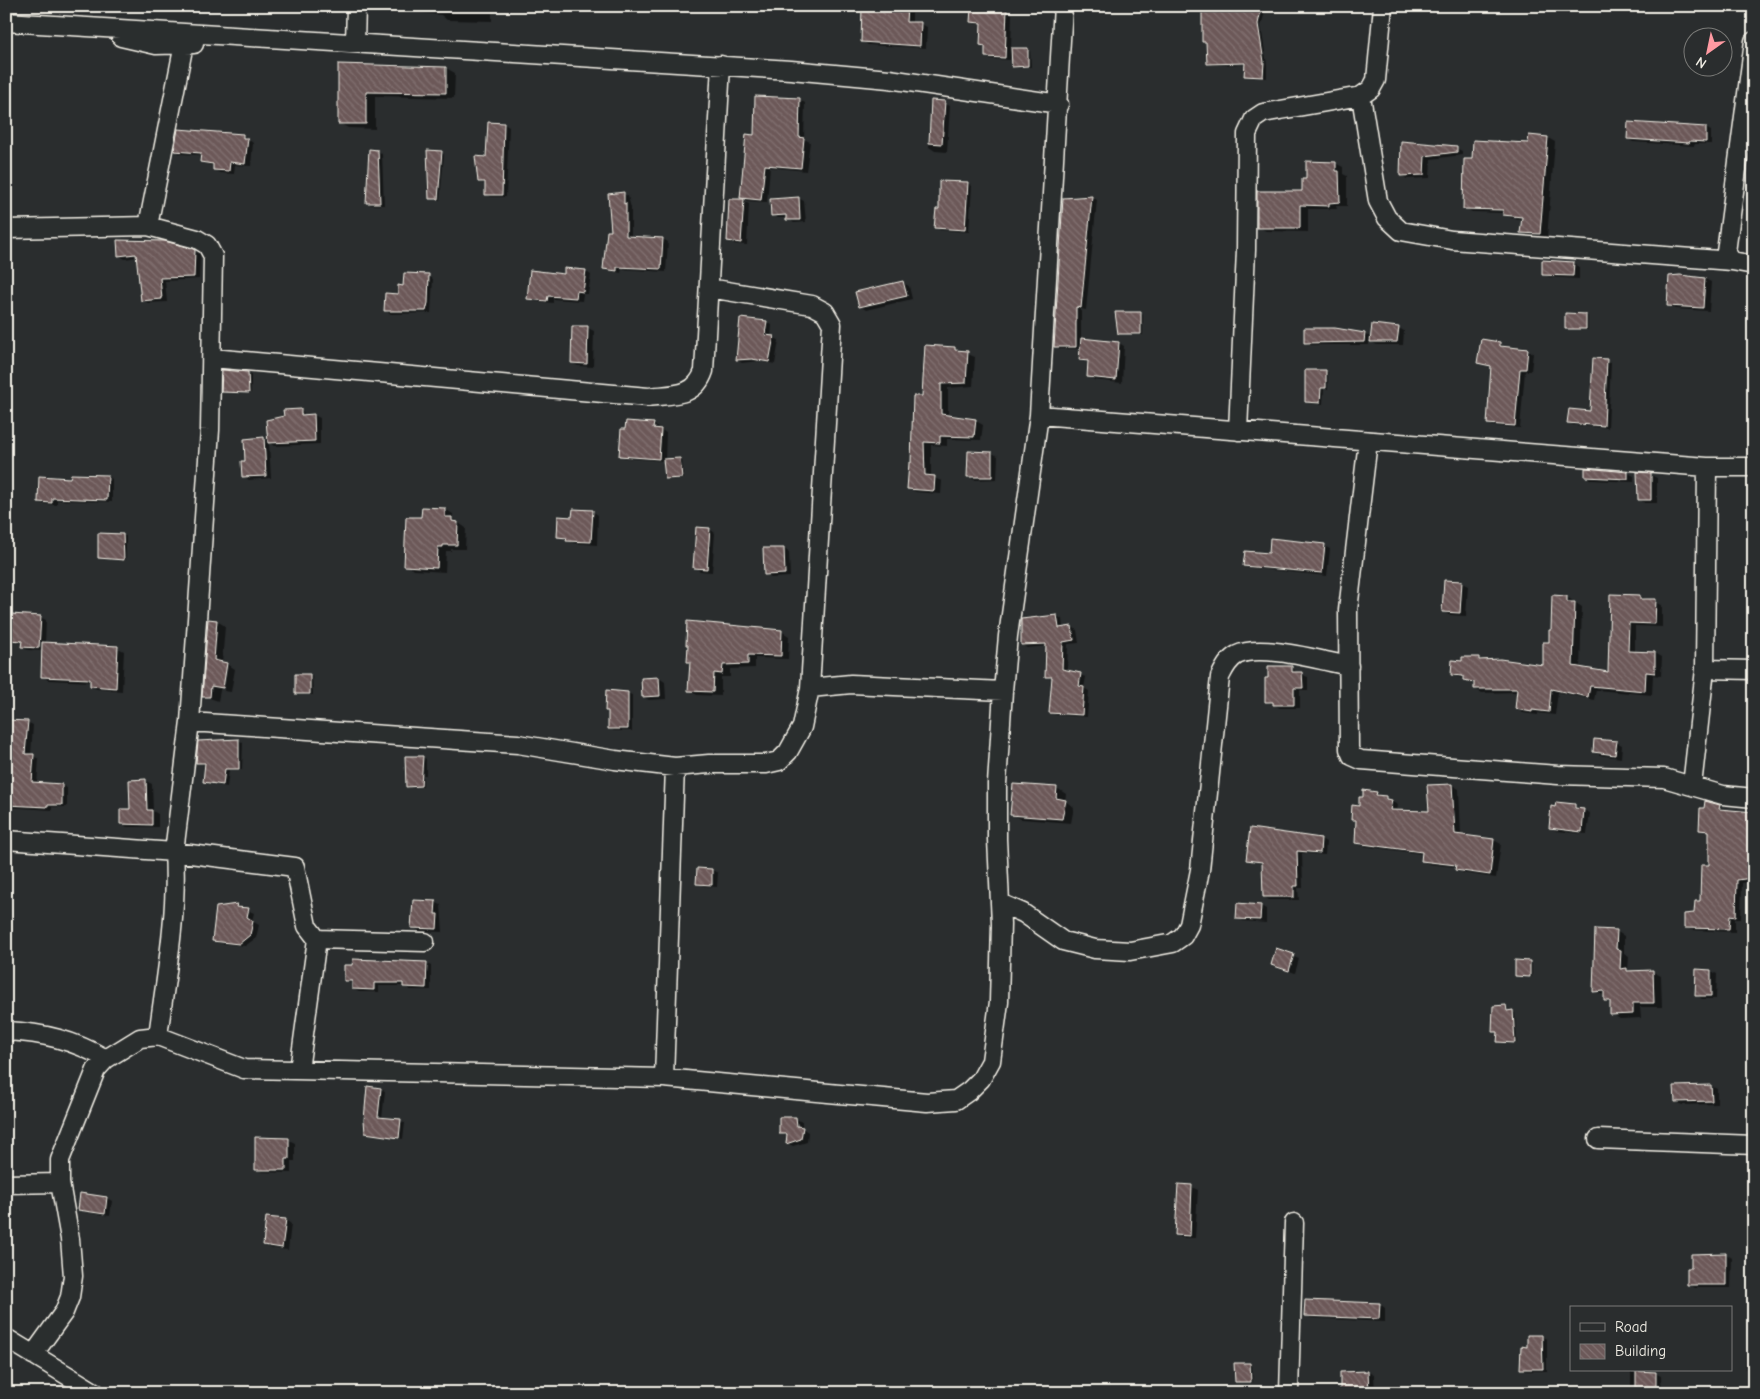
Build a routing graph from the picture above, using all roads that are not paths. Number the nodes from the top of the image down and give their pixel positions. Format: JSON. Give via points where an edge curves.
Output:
{"nodes":[{"id":1,"x":356,"y":6,"type":"edge"},
{"id":2,"x":1063,"y":6,"type":"edge"},
{"id":3,"x":1383,"y":6,"type":"edge"},
{"id":4,"x":6,"y":22,"type":"edge"},
{"id":5,"x":105,"y":28,"type":"junction"},
{"id":6,"x":233,"y":36,"type":"junction"},
{"id":7,"x":1754,"y":41,"type":"edge"},
{"id":8,"x":355,"y":43,"type":"junction"},
{"id":9,"x":184,"y":44,"type":"junction"},
{"id":10,"x":721,"y":65,"type":"junction"},
{"id":11,"x":1361,"y":96,"type":"junction"},
{"id":12,"x":1058,"y":104,"type":"junction"},
{"id":13,"x":1747,"y":144,"type":"edge"},
{"id":14,"x":148,"y":226,"type":"junction"},
{"id":15,"x":6,"y":230,"type":"edge"},
{"id":16,"x":1732,"y":260,"type":"junction"},
{"id":17,"x":1754,"y":265,"type":"edge"},
{"id":18,"x":709,"y":288,"type":"junction"},
{"id":19,"x":212,"y":358,"type":"junction"},
{"id":20,"x":1040,"y":415,"type":"junction"},
{"id":21,"x":1238,"y":431,"type":"junction"},
{"id":22,"x":1368,"y":441,"type":"junction"},
{"id":23,"x":1707,"y":467,"type":"junction"},
{"id":24,"x":1754,"y":467,"type":"edge"},
{"id":25,"x":1349,"y":666,"type":"junction"},
{"id":26,"x":1705,"y":668,"type":"junction"},
{"id":27,"x":1754,"y":670,"type":"edge"},
{"id":28,"x":810,"y":688,"type":"junction"},
{"id":29,"x":1003,"y":691,"type":"junction"},
{"id":30,"x":190,"y":722,"type":"junction"},
{"id":31,"x":675,"y":767,"type":"junction"},
{"id":32,"x":1692,"y":786,"type":"junction"},
{"id":33,"x":1754,"y":798,"type":"edge"},
{"id":34,"x":6,"y":840,"type":"edge"},
{"id":35,"x":174,"y":852,"type":"junction"},
{"id":36,"x":1000,"y":903,"type":"junction"},
{"id":37,"x":317,"y":939,"type":"junction"},
{"id":38,"x":425,"y":942,"type":"dead end"},
{"id":39,"x":6,"y":1030,"type":"edge"},
{"id":40,"x":158,"y":1036,"type":"junction"},
{"id":41,"x":106,"y":1059,"type":"junction"},
{"id":42,"x":299,"y":1070,"type":"junction"},
{"id":43,"x":664,"y":1078,"type":"junction"},
{"id":44,"x":1598,"y":1139,"type":"dead end"},
{"id":45,"x":1754,"y":1145,"type":"edge"},
{"id":46,"x":60,"y":1183,"type":"junction"},
{"id":47,"x":6,"y":1184,"type":"edge"},
{"id":48,"x":1294,"y":1223,"type":"dead end"},
{"id":49,"x":6,"y":1338,"type":"edge"},
{"id":50,"x":33,"y":1355,"type":"junction"},
{"id":51,"x":96,"y":1393,"type":"edge"},
{"id":52,"x":1289,"y":1393,"type":"edge"}],
"edges":[{"from":1,"to":8,"type":"street"},
{"from":2,"to":12,"type":"street"},
{"from":3,"to":11,"type":"street","via":[[1376,80],[1371,89]]},
{"from":4,"to":5,"type":"street"},
{"from":5,"to":6,"type":"street"},
{"from":5,"to":9,"type":"street","via":[[123,38],[156,45]]},
{"from":6,"to":8,"type":"street"},
{"from":6,"to":9,"type":"street"},
{"from":7,"to":13,"type":"street"},
{"from":8,"to":10,"type":"street"},
{"from":9,"to":14,"type":"street"},
{"from":10,"to":12,"type":"street","via":[[890,79]]},
{"from":10,"to":18,"type":"street"},
{"from":11,"to":16,"type":"street","via":[[1378,201],[1387,218],[1401,231],[1452,240]]},
{"from":11,"to":21,"type":"street","via":[[1262,113],[1254,119],[1247,134],[1246,250]]},
{"from":12,"to":20,"type":"street"},
{"from":13,"to":16,"type":"street","via":[[1726,252]]},
{"from":14,"to":15,"type":"street"},
{"from":14,"to":19,"type":"street","via":[[197,239],[207,245],[213,256]]},
{"from":16,"to":17,"type":"street"},
{"from":18,"to":19,"type":"street","via":[[704,371],[700,384],[691,391],[648,397]]},
{"from":18,"to":28,"type":"street","via":[[812,305],[825,312],[832,324]]},
{"from":19,"to":30,"type":"street"},
{"from":20,"to":21,"type":"street"},
{"from":20,"to":29,"type":"street"},
{"from":21,"to":22,"type":"street"},
{"from":22,"to":23,"type":"street"},
{"from":22,"to":25,"type":"street","via":[[1348,610]]},
{"from":23,"to":24,"type":"street"},
{"from":23,"to":26,"type":"street"},
{"from":25,"to":32,"type":"street","via":[[1349,749],[1352,756],[1361,760],[1558,775],[1664,778]]},
{"from":25,"to":36,"type":"street","via":[[1292,654],[1255,651],[1237,655],[1227,664],[1220,677],[1200,870],[1189,925],[1183,936],[1173,943],[1130,951],[1095,949],[1063,941],[1023,913]]},
{"from":26,"to":27,"type":"street"},
{"from":26,"to":32,"type":"street"},
{"from":28,"to":29,"type":"street","via":[[851,684]]},
{"from":28,"to":31,"type":"street","via":[[802,728],[779,761]]},
{"from":29,"to":36,"type":"street","via":[[996,840]]},
{"from":30,"to":31,"type":"street","via":[[518,744]]},
{"from":30,"to":35,"type":"street"},
{"from":31,"to":43,"type":"street"},
{"from":32,"to":33,"type":"street","via":[[1723,795]]},
{"from":34,"to":35,"type":"street"},
{"from":35,"to":37,"type":"street","via":[[294,867],[307,926]]},
{"from":35,"to":40,"type":"street","via":[[176,876]]},
{"from":36,"to":43,"type":"street","via":[[999,1002],[990,1061],[981,1079],[956,1100],[927,1102]]},
{"from":37,"to":38,"type":"street"},
{"from":37,"to":42,"type":"street"},
{"from":39,"to":41,"type":"street","via":[[40,1033],[67,1040]]},
{"from":40,"to":41,"type":"street","via":[[140,1038]]},
{"from":40,"to":42,"type":"street","via":[[244,1069]]},
{"from":41,"to":46,"type":"street","via":[[96,1070],[60,1160]]},
{"from":42,"to":43,"type":"street"},
{"from":44,"to":45,"type":"street"},
{"from":46,"to":47,"type":"street"},
{"from":46,"to":50,"type":"street","via":[[70,1239],[73,1276],[70,1297],[64,1312]]},
{"from":48,"to":52,"type":"street"},
{"from":49,"to":50,"type":"street"},
{"from":50,"to":51,"type":"street"}]}
